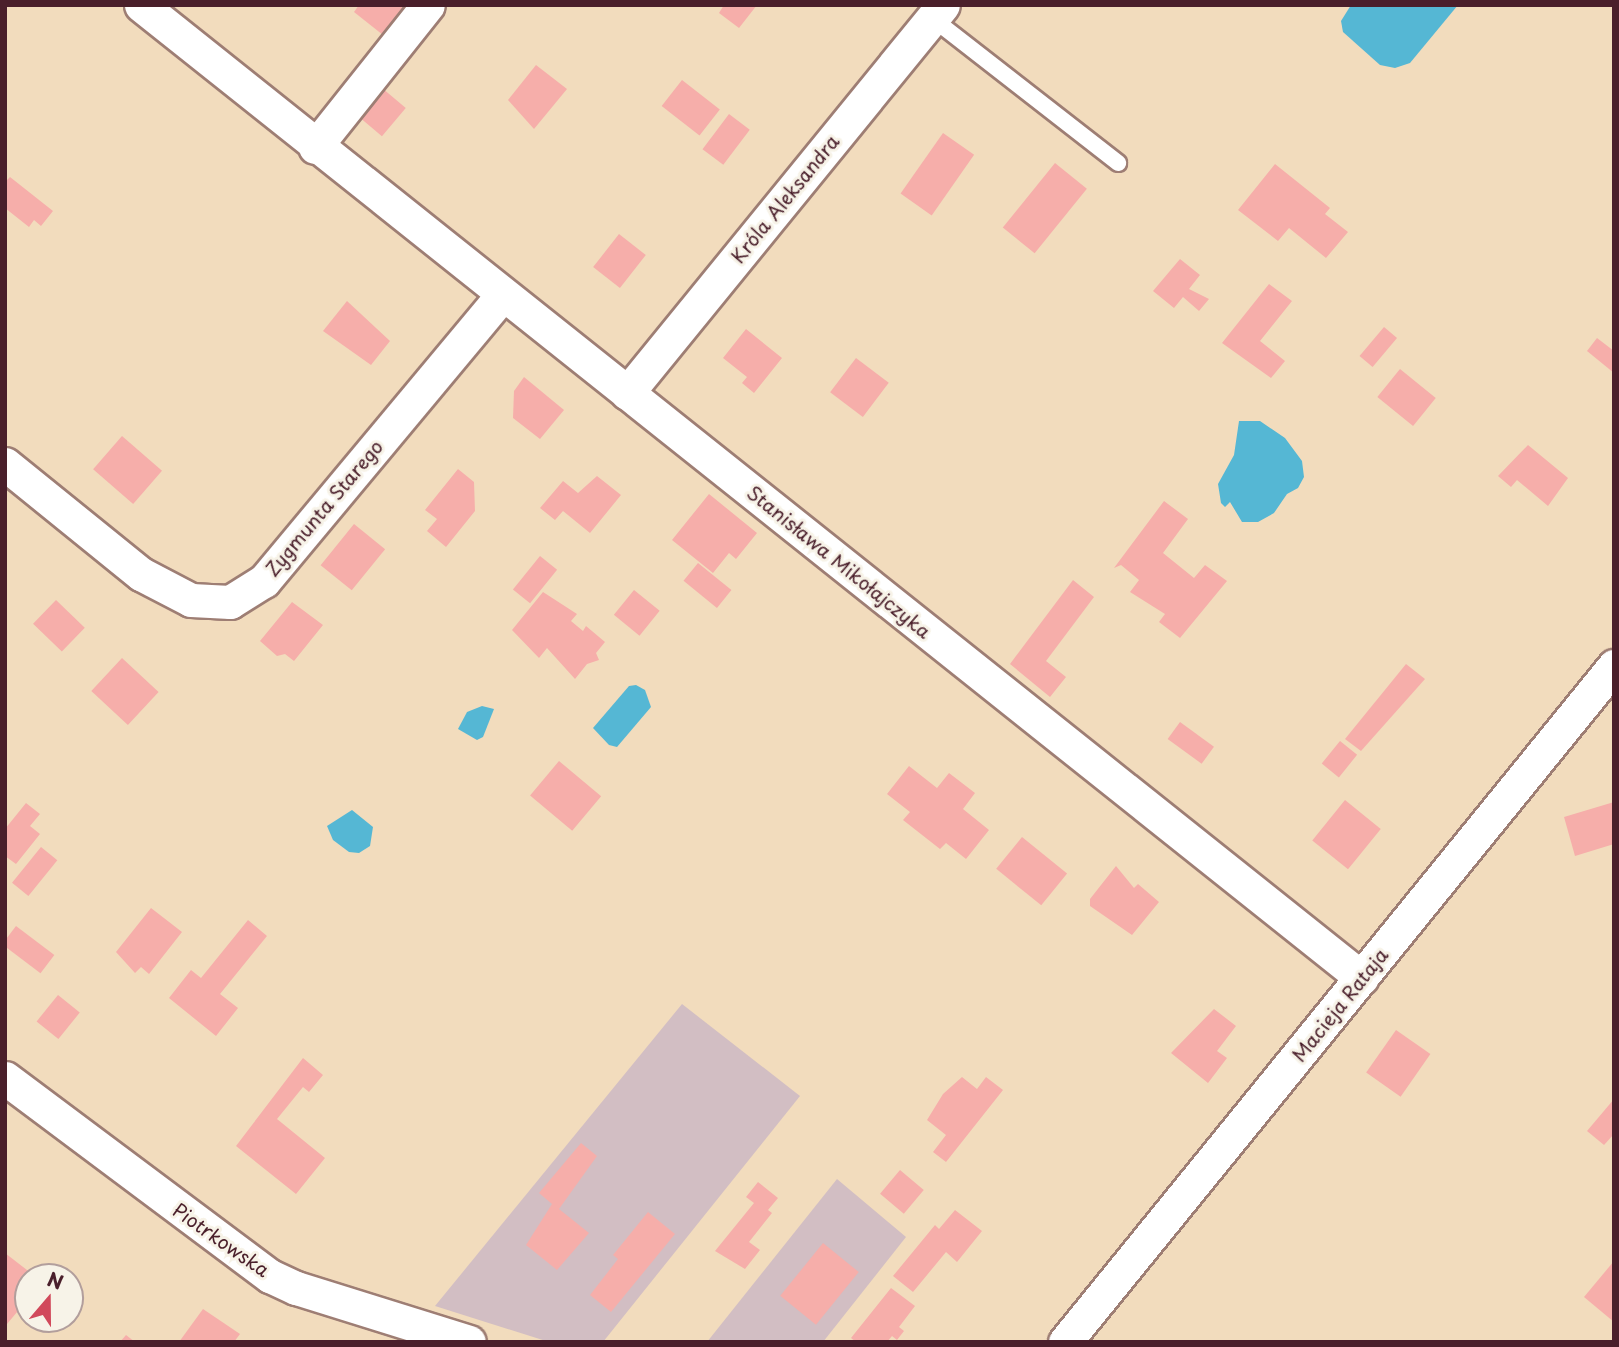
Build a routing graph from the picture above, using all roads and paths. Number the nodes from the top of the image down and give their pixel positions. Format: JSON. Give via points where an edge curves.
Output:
{"nodes":[{"id":1,"x":141,"y":5,"type":"edge"},
{"id":2,"x":428,"y":5,"type":"edge"},
{"id":3,"x":938,"y":12,"type":"edge"},
{"id":4,"x":315,"y":147,"type":"junction"},
{"id":5,"x":1118,"y":163,"type":"dead end"},
{"id":6,"x":503,"y":294,"type":"junction"},
{"id":7,"x":627,"y":393,"type":"junction"},
{"id":8,"x":5,"y":464,"type":"edge"},
{"id":9,"x":1614,"y":666,"type":"edge"},
{"id":10,"x":1362,"y":978,"type":"junction"},
{"id":11,"x":5,"y":1078,"type":"edge"},
{"id":12,"x":469,"y":1342,"type":"edge"},
{"id":13,"x":1065,"y":1342,"type":"edge"}],
"edges":[{"from":1,"to":4,"type":"street","name":"Stanisława Mikołajczyka"},
{"from":2,"to":4,"type":"street"},
{"from":3,"to":5,"type":"lane"},
{"from":3,"to":7,"type":"street","name":"Króla Aleksandra"},
{"from":4,"to":6,"type":"street","name":"Stanisława Mikołajczyka"},
{"from":6,"to":7,"type":"street","name":"Stanisława Mikołajczyka"},
{"from":6,"to":8,"type":"street","name":"Zygmunta Starego","via":[[264,581],[230,602],[191,600],[141,574]]},
{"from":7,"to":10,"type":"street","name":"Stanisława Mikołajczyka"},
{"from":9,"to":10,"type":"street","name":"Macieja Rataja"},
{"from":10,"to":13,"type":"street","name":"Macieja Rataja"},
{"from":11,"to":12,"type":"street","name":"Piotrkowska","via":[[270,1276]]}]}
